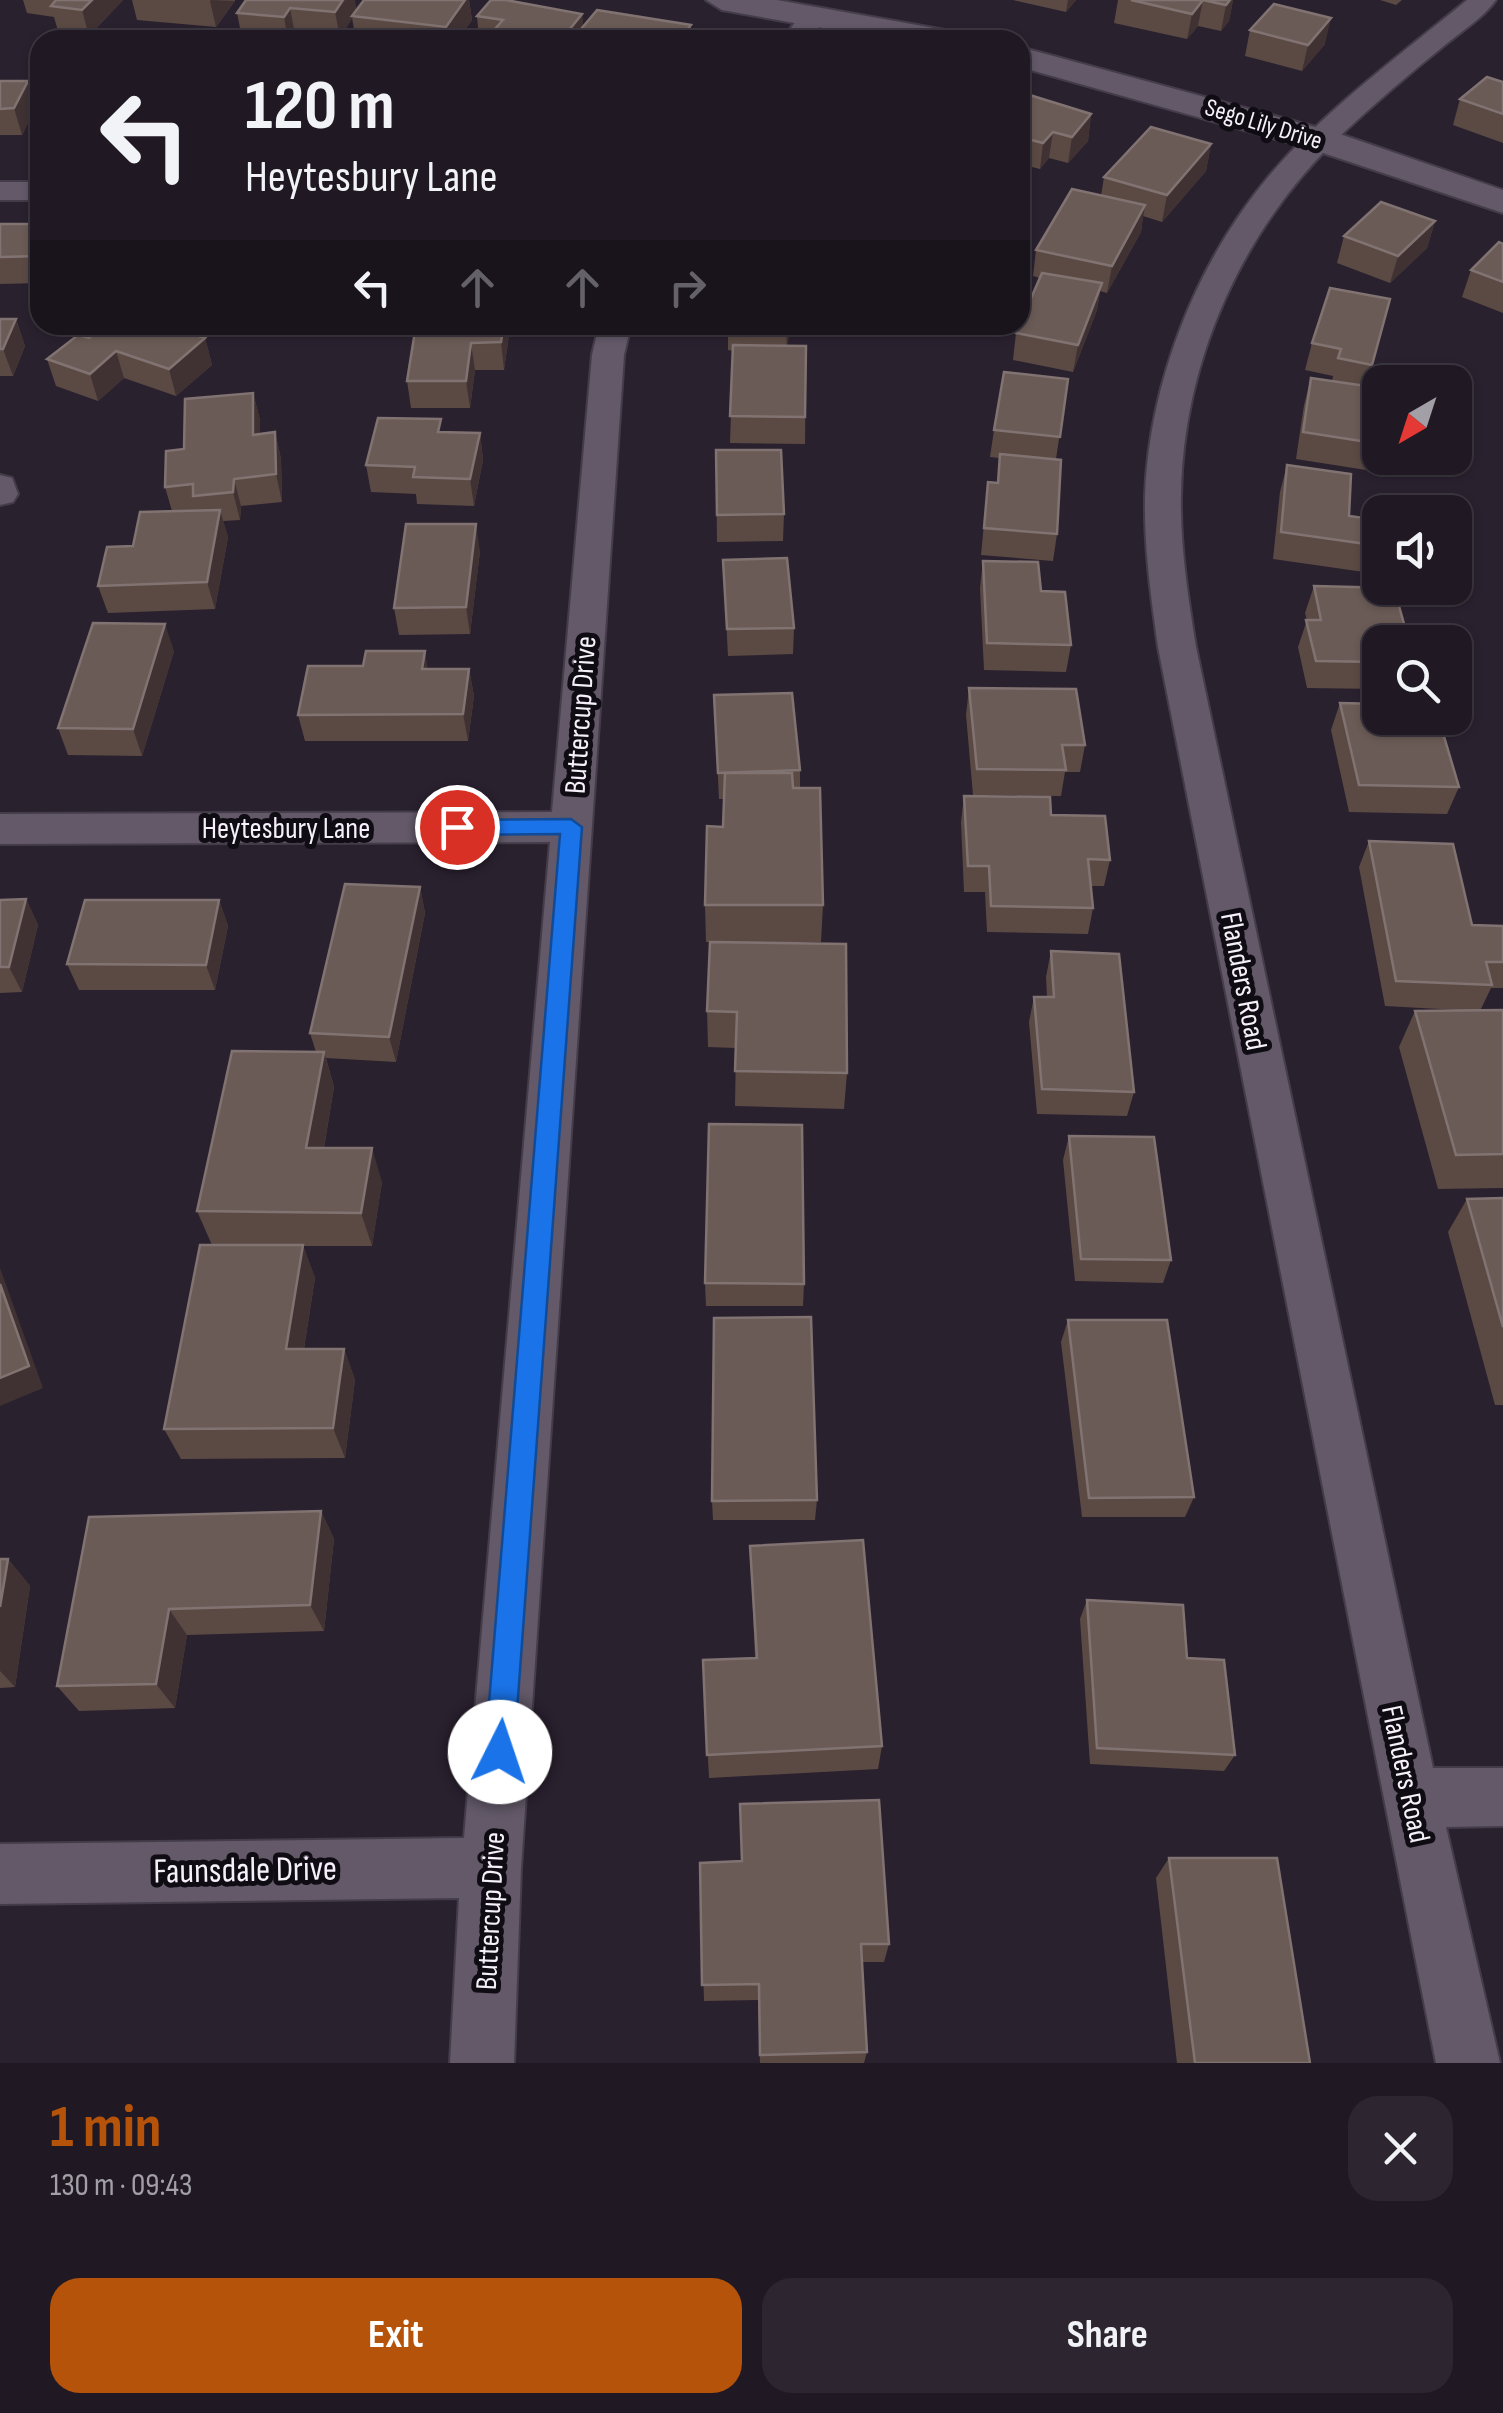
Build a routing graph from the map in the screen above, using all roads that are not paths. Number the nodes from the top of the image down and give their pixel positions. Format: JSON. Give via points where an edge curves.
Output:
{"nodes":[{"id":1,"x":722,"y":0,"type":"edge"},
{"id":2,"x":1483,"y":0,"type":"edge"},
{"id":3,"x":805,"y":27,"type":"edge"},
{"id":4,"x":838,"y":30,"type":"edge"},
{"id":5,"x":1030,"y":60,"type":"edge"},
{"id":6,"x":1321,"y":140,"type":"junction"},
{"id":7,"x":0,"y":191,"type":"edge"},
{"id":8,"x":30,"y":191,"type":"edge"},
{"id":9,"x":1503,"y":202,"type":"edge"},
{"id":10,"x":613,"y":335,"type":"edge"},
{"id":11,"x":0,"y":486,"type":"edge"},
{"id":12,"x":0,"y":494,"type":"edge"},
{"id":13,"x":571,"y":827,"type":"junction"},
{"id":14,"x":0,"y":829,"type":"edge"},
{"id":15,"x":1503,"y":1797,"type":"edge"},
{"id":16,"x":1410,"y":1798,"type":"junction"},
{"id":17,"x":490,"y":1868,"type":"junction"},
{"id":18,"x":0,"y":1874,"type":"edge"},
{"id":19,"x":482,"y":2063,"type":"edge"},
{"id":20,"x":1468,"y":2063,"type":"edge"}],
"edges":[{"from":1,"to":3,"type":"street"},
{"from":2,"to":6,"type":"street","name":"Flanders Road"},
{"from":3,"to":4,"type":"street"},
{"from":5,"to":6,"type":"street","name":"Sego Lily Drive"},
{"from":6,"to":9,"type":"street","name":"Sego Lily Drive"},
{"from":6,"to":16,"type":"street","name":"Flanders Road","via":[[1278,184],[1208,305],[1182,374],[1166,453],[1164,544],[1176,648]]},
{"from":7,"to":8,"type":"street"},
{"from":10,"to":13,"type":"street","name":"Buttercup Drive"},
{"from":11,"to":12,"type":"street"},
{"from":13,"to":14,"type":"street","name":"Heytesbury Lane"},
{"from":13,"to":17,"type":"street","name":"Buttercup Drive"},
{"from":15,"to":16,"type":"street"},
{"from":16,"to":20,"type":"street","name":"Flanders Road"},
{"from":17,"to":18,"type":"street","name":"Faunsdale Drive"},
{"from":17,"to":19,"type":"street","name":"Buttercup Drive"}]}
